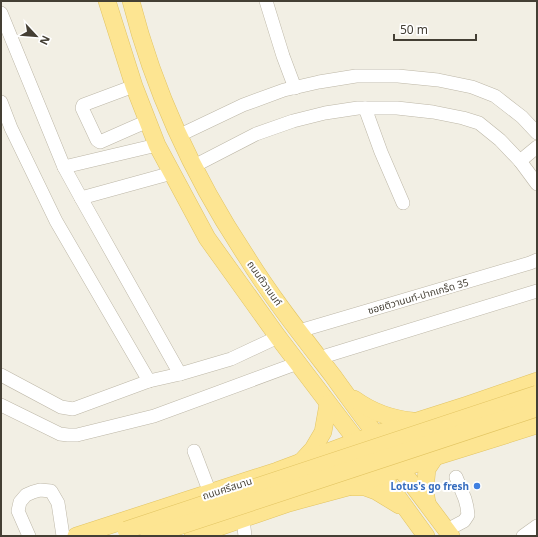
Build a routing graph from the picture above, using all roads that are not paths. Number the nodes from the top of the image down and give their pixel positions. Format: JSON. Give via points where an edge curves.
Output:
{"nodes":[{"id":1,"x":107,"y":1,"type":"edge"},
{"id":2,"x":131,"y":1,"type":"edge"},
{"id":3,"x":266,"y":1,"type":"edge"},
{"id":4,"x":2,"y":19,"type":"edge"},
{"id":5,"x":134,"y":86,"type":"junction"},
{"id":6,"x":296,"y":88,"type":"junction"},
{"id":7,"x":1,"y":102,"type":"edge"},
{"id":8,"x":365,"y":108,"type":"junction"},
{"id":9,"x":148,"y":121,"type":"junction"},
{"id":10,"x":537,"y":133,"type":"edge"},
{"id":11,"x":180,"y":135,"type":"junction"},
{"id":12,"x":157,"y":145,"type":"junction"},
{"id":13,"x":537,"y":147,"type":"edge"},
{"id":14,"x":520,"y":161,"type":"junction"},
{"id":15,"x":194,"y":166,"type":"junction"},
{"id":16,"x":64,"y":167,"type":"junction"},
{"id":17,"x":172,"y":172,"type":"junction"},
{"id":18,"x":537,"y":184,"type":"edge"},
{"id":19,"x":81,"y":198,"type":"junction"},
{"id":20,"x":403,"y":204,"type":"dead end"},
{"id":21,"x":537,"y":260,"type":"edge"},
{"id":22,"x":537,"y":291,"type":"edge"},
{"id":23,"x":299,"y":331,"type":"junction"},
{"id":24,"x":278,"y":337,"type":"junction"},
{"id":25,"x":319,"y":358,"type":"junction"},
{"id":26,"x":298,"y":363,"type":"junction"},
{"id":27,"x":180,"y":374,"type":"junction"},
{"id":28,"x":1,"y":375,"type":"edge"},
{"id":29,"x":149,"y":381,"type":"junction"},
{"id":30,"x":537,"y":381,"type":"edge"},
{"id":31,"x":346,"y":394,"type":"junction"},
{"id":32,"x":537,"y":394,"type":"edge"},
{"id":33,"x":328,"y":404,"type":"junction"},
{"id":34,"x":1,"y":405,"type":"edge"},
{"id":35,"x":467,"y":405,"type":"junction"},
{"id":36,"x":537,"y":408,"type":"edge"},
{"id":37,"x":417,"y":421,"type":"junction"},
{"id":38,"x":537,"y":425,"type":"edge"},
{"id":39,"x":376,"y":434,"type":"junction"},
{"id":40,"x":357,"y":441,"type":"junction"},
{"id":41,"x":479,"y":444,"type":"junction"},
{"id":42,"x":194,"y":451,"type":"dead end"},
{"id":43,"x":435,"y":457,"type":"junction"},
{"id":44,"x":300,"y":463,"type":"junction"},
{"id":45,"x":400,"y":468,"type":"junction"},
{"id":46,"x":277,"y":471,"type":"junction"},
{"id":47,"x":381,"y":475,"type":"junction"},
{"id":48,"x":456,"y":477,"type":"dead end"},
{"id":49,"x":348,"y":487,"type":"junction"},
{"id":50,"x":210,"y":493,"type":"junction"},
{"id":51,"x":289,"y":503,"type":"junction"},
{"id":52,"x":427,"y":503,"type":"junction"},
{"id":53,"x":406,"y":509,"type":"junction"},
{"id":54,"x":243,"y":519,"type":"junction"},
{"id":55,"x":223,"y":531,"type":"edge"},
{"id":56,"x":449,"y":533,"type":"edge"},
{"id":57,"x":29,"y":536,"type":"edge"},
{"id":58,"x":63,"y":536,"type":"edge"},
{"id":59,"x":76,"y":536,"type":"edge"},
{"id":60,"x":109,"y":536,"type":"edge"},
{"id":61,"x":149,"y":536,"type":"edge"},
{"id":62,"x":195,"y":536,"type":"edge"},
{"id":63,"x":245,"y":536,"type":"edge"},
{"id":64,"x":426,"y":536,"type":"edge"}],
"edges":[{"from":1,"to":5,"type":"main road","name":"ถนนติวานนท์"},
{"from":2,"to":11,"type":"main road","name":"ถนนติวานนท์","via":[[147,56]]},
{"from":3,"to":6,"type":"street"},
{"from":4,"to":16,"type":"street"},
{"from":5,"to":9,"type":"main road","name":"ถนนติวานนท์"},
{"from":5,"to":9,"type":"street","via":[[83,105],[82,108],[100,142]]},
{"from":6,"to":10,"type":"street","via":[[356,76],[398,76],[438,80],[472,87],[495,96],[522,117]]},
{"from":6,"to":11,"type":"street","via":[[244,105]]},
{"from":7,"to":29,"type":"street","via":[[56,220]]},
{"from":8,"to":14,"type":"street","via":[[411,109],[464,118],[479,124],[500,140]]},
{"from":8,"to":15,"type":"street","via":[[325,113],[293,121],[256,134]]},
{"from":8,"to":20,"type":"street"},
{"from":9,"to":12,"type":"main road","name":"ถนนติวานนท์"},
{"from":11,"to":15,"type":"main road","name":"ถนนติวานนท์"},
{"from":12,"to":16,"type":"street"},
{"from":12,"to":17,"type":"main road","name":"ถนนติวานนท์"},
{"from":13,"to":14,"type":"street"},
{"from":14,"to":18,"type":"street"},
{"from":15,"to":23,"type":"main road","name":"ถนนติวานนท์","via":[[246,256]]},
{"from":16,"to":19,"type":"street"},
{"from":17,"to":19,"type":"street"},
{"from":17,"to":24,"type":"main road","name":"ถนนติวานนท์","via":[[207,238]]},
{"from":19,"to":27,"type":"street"},
{"from":21,"to":23,"type":"street","name":"ซอยติวานนท์-ปากเกร็ด 35"},
{"from":22,"to":25,"type":"street"},
{"from":23,"to":25,"type":"main road","name":"ถนนติวานนท์"},
{"from":24,"to":26,"type":"main road","name":"ถนนติวานนท์"},
{"from":24,"to":27,"type":"street","via":[[231,359]]},
{"from":25,"to":31,"type":"main road","name":"ถนนติวานนท์"},
{"from":26,"to":33,"type":"main road","name":"ถนนติวานนท์"},
{"from":26,"to":34,"type":"street","via":[[154,416],[76,435],[60,434]]},
{"from":27,"to":29,"type":"street"},
{"from":28,"to":29,"type":"street","via":[[62,407],[73,410]]},
{"from":30,"to":35,"type":"main road","name":"ถนนศรีสมาน"},
{"from":31,"to":37,"type":"main road","via":[[378,413],[401,420]]},
{"from":31,"to":39,"type":"main road","name":"ถนนติวานนท์"},
{"from":32,"to":60,"type":"main road","bridge":true},
{"from":33,"to":40,"type":"main road","name":"ถนนติวานนท์"},
{"from":33,"to":44,"type":"main road","via":[[323,432],[313,449]]},
{"from":35,"to":37,"type":"main road","name":"ถนนศรีสมาน"},
{"from":35,"to":41,"type":"main road","via":[[461,417],[459,430],[465,438]]},
{"from":36,"to":61,"type":"main road","bridge":true},
{"from":37,"to":39,"type":"main road","name":"ถนนศรีสมาน"},
{"from":38,"to":41,"type":"main road"},
{"from":39,"to":40,"type":"main road","name":"ถนนศรีสมาน"},
{"from":39,"to":45,"type":"main road","name":"ถนนติวานนท์"},
{"from":40,"to":44,"type":"main road","name":"ถนนศรีสมาน"},
{"from":40,"to":47,"type":"main road","name":"ถนนติวานนท์"},
{"from":41,"to":43,"type":"main road"},
{"from":42,"to":50,"type":"street"},
{"from":43,"to":45,"type":"main road"},
{"from":43,"to":52,"type":"main road","via":[[427,469]]},
{"from":44,"to":46,"type":"main road","name":"ถนนศรีสมาน"},
{"from":45,"to":47,"type":"main road"},
{"from":45,"to":52,"type":"main road","name":"ถนนติวานนท์"},
{"from":46,"to":50,"type":"main road","name":"ถนนศรีสมาน"},
{"from":46,"to":51,"type":"main road","via":[[294,481],[296,487]]},
{"from":47,"to":49,"type":"main road"},
{"from":47,"to":53,"type":"main road","name":"ถนนติวานนท์"},
{"from":48,"to":56,"type":"street","via":[[468,514],[464,521]]},
{"from":49,"to":51,"type":"main road"},
{"from":49,"to":53,"type":"main road","via":[[365,487],[376,491]]},
{"from":50,"to":59,"type":"main road","name":"ถนนศรีสมาน"},
{"from":51,"to":54,"type":"main road"},
{"from":52,"to":56,"type":"main road","name":"ถนนติวานนท์"},
{"from":53,"to":64,"type":"main road","name":"ถนนติวานนท์"},
{"from":54,"to":55,"type":"main road"},
{"from":54,"to":63,"type":"street"},
{"from":55,"to":62,"type":"main road"},
{"from":57,"to":58,"type":"street","via":[[18,511],[20,502],[26,495],[40,490],[51,490],[58,503]]}]}
